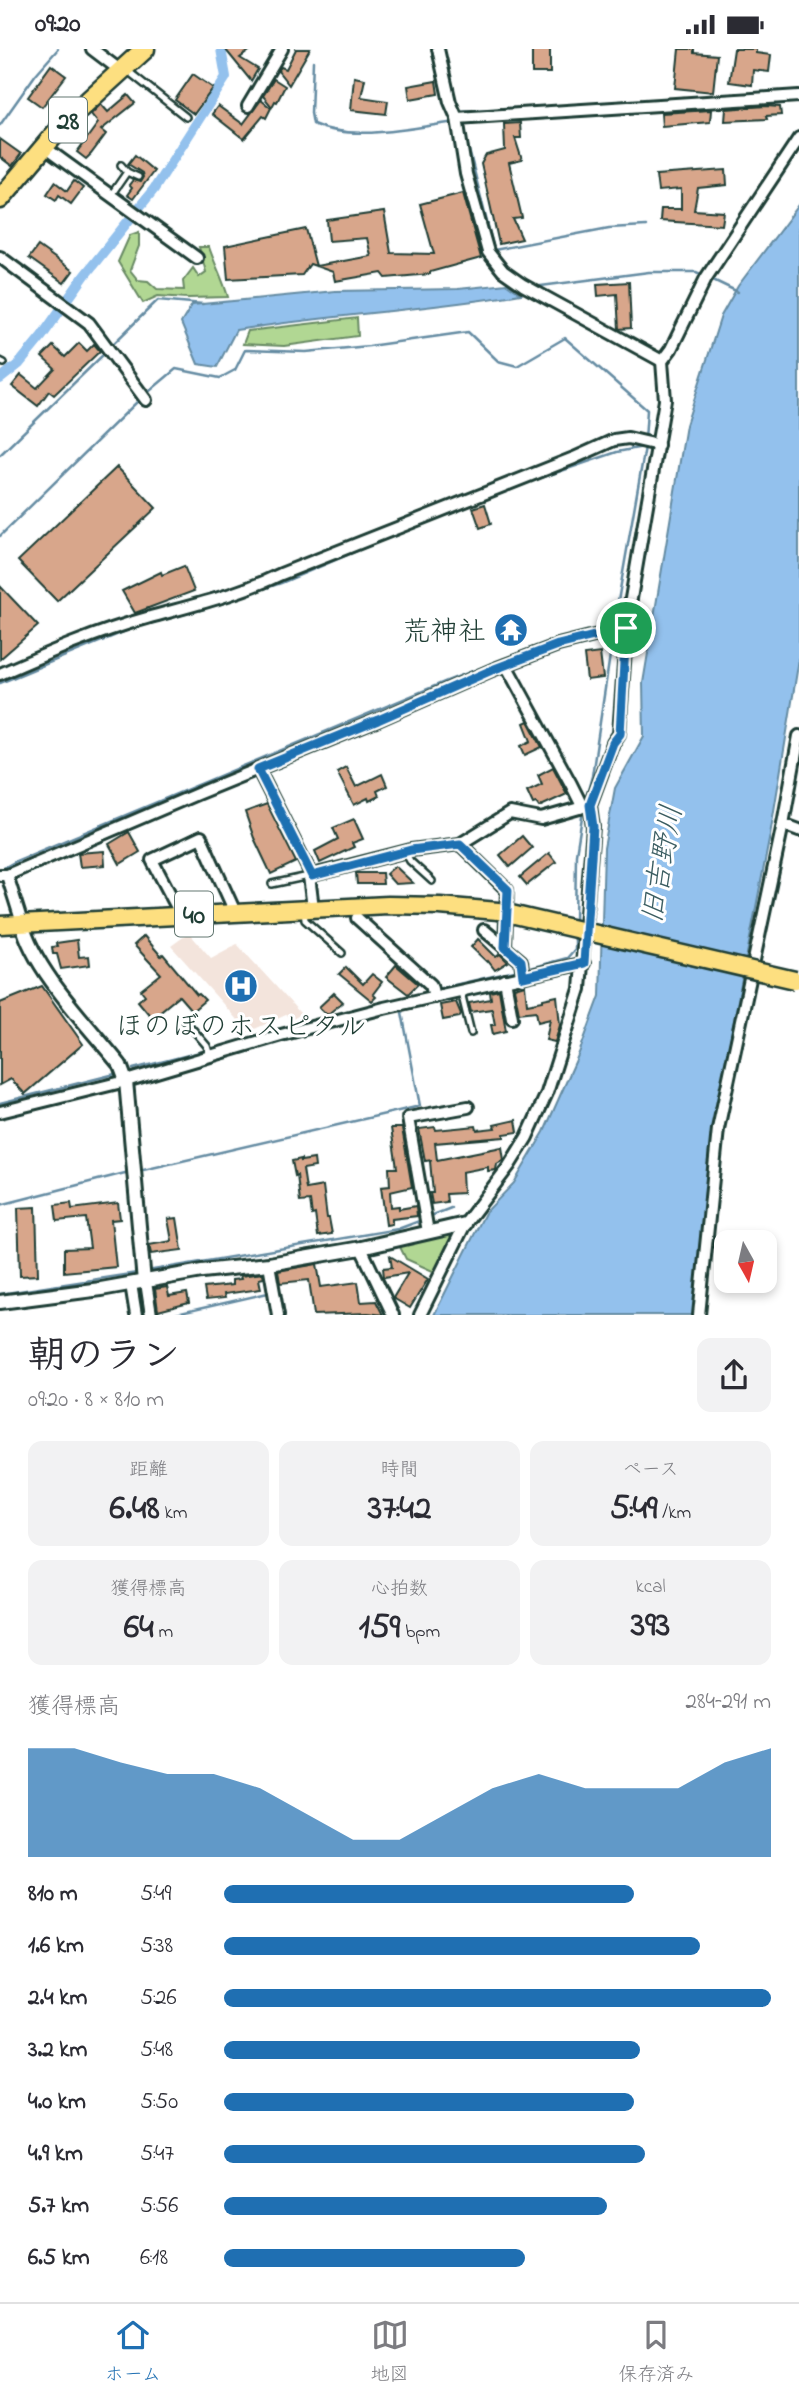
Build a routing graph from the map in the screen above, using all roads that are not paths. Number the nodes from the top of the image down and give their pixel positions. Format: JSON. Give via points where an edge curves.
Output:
{"nodes":[{"id":1,"x":92,"y":49,"type":"edge"},
{"id":2,"x":145,"y":49,"type":"edge"},
{"id":3,"x":282,"y":49,"type":"edge"},
{"id":4,"x":438,"y":49,"type":"edge"},
{"id":5,"x":123,"y":69,"type":"junction"},
{"id":6,"x":799,"y":96,"type":"edge"},
{"id":7,"x":248,"y":106,"type":"dead end"},
{"id":8,"x":186,"y":117,"type":"dead end"},
{"id":9,"x":457,"y":118,"type":"junction"},
{"id":10,"x":799,"y":138,"type":"edge"},
{"id":11,"x":44,"y":147,"type":"junction"},
{"id":12,"x":121,"y":165,"type":"dead end"},
{"id":13,"x":127,"y":172,"type":"junction"},
{"id":14,"x":138,"y":177,"type":"dead end"},
{"id":15,"x":110,"y":196,"type":"junction"},
{"id":16,"x":0,"y":199,"type":"edge"},
{"id":17,"x":0,"y":257,"type":"edge"},
{"id":18,"x":197,"y":258,"type":"dead end"},
{"id":19,"x":662,"y":361,"type":"junction"},
{"id":20,"x":143,"y":396,"type":"dead end"},
{"id":21,"x":658,"y":445,"type":"junction"},
{"id":22,"x":626,"y":628,"type":"junction"},
{"id":23,"x":506,"y":665,"type":"junction"},
{"id":24,"x":0,"y":674,"type":"edge"},
{"id":25,"x":799,"y":736,"type":"edge"},
{"id":26,"x":258,"y":769,"type":"junction"},
{"id":27,"x":585,"y":807,"type":"junction"},
{"id":28,"x":783,"y":824,"type":"junction"},
{"id":29,"x":799,"y":830,"type":"edge"},
{"id":30,"x":460,"y":844,"type":"junction"},
{"id":31,"x":408,"y":857,"type":"junction"},
{"id":32,"x":4,"y":875,"type":"edge"},
{"id":33,"x":311,"y":876,"type":"junction"},
{"id":34,"x":432,"y":881,"type":"dead end"},
{"id":35,"x":272,"y":884,"type":"dead end"},
{"id":36,"x":309,"y":909,"type":"junction"},
{"id":37,"x":235,"y":912,"type":"junction"},
{"id":38,"x":181,"y":915,"type":"junction"},
{"id":39,"x":357,"y":918,"type":"dead end"},
{"id":40,"x":22,"y":923,"type":"junction"},
{"id":41,"x":0,"y":925,"type":"edge"},
{"id":42,"x":484,"y":930,"type":"dead end"},
{"id":43,"x":505,"y":947,"type":"junction"},
{"id":44,"x":342,"y":953,"type":"dead end"},
{"id":45,"x":584,"y":963,"type":"junction"},
{"id":46,"x":522,"y":971,"type":"junction"},
{"id":47,"x":505,"y":980,"type":"junction"},
{"id":48,"x":797,"y":981,"type":"edge"},
{"id":49,"x":433,"y":991,"type":"junction"},
{"id":50,"x":460,"y":991,"type":"junction"},
{"id":51,"x":512,"y":1018,"type":"dead end"},
{"id":52,"x":184,"y":1019,"type":"dead end"},
{"id":53,"x":471,"y":1033,"type":"dead end"},
{"id":54,"x":209,"y":1051,"type":"junction"},
{"id":55,"x":126,"y":1081,"type":"junction"},
{"id":56,"x":468,"y":1107,"type":"dead end"},
{"id":57,"x":0,"y":1112,"type":"edge"},
{"id":58,"x":465,"y":1224,"type":"junction"},
{"id":59,"x":428,"y":1232,"type":"junction"},
{"id":60,"x":360,"y":1248,"type":"junction"},
{"id":61,"x":269,"y":1263,"type":"junction"},
{"id":62,"x":140,"y":1283,"type":"junction"},
{"id":63,"x":0,"y":1303,"type":"edge"},
{"id":64,"x":136,"y":1315,"type":"edge"},
{"id":65,"x":151,"y":1315,"type":"edge"},
{"id":66,"x":278,"y":1315,"type":"edge"},
{"id":67,"x":393,"y":1315,"type":"edge"},
{"id":68,"x":420,"y":1315,"type":"edge"},
{"id":69,"x":699,"y":1315,"type":"edge"}],
"edges":[{"from":1,"to":5,"type":"street"},
{"from":2,"to":5,"type":"highway","number":"28"},
{"from":3,"to":7,"type":"street"},
{"from":4,"to":9,"type":"street"},
{"from":5,"to":8,"type":"lane"},
{"from":5,"to":11,"type":"highway","number":"28"},
{"from":6,"to":9,"type":"street"},
{"from":9,"to":19,"type":"street","via":[[488,252],[503,271]]},
{"from":10,"to":19,"type":"street","via":[[706,278]]},
{"from":11,"to":15,"type":"street"},
{"from":11,"to":16,"type":"highway","number":"28"},
{"from":12,"to":13,"type":"lane"},
{"from":13,"to":14,"type":"lane"},
{"from":13,"to":15,"type":"lane"},
{"from":15,"to":18,"type":"street"},
{"from":17,"to":20,"type":"street","via":[[89,323]]},
{"from":19,"to":21,"type":"street","via":[[665,400]]},
{"from":21,"to":22,"type":"street"},
{"from":21,"to":24,"type":"street","via":[[628,438],[614,440],[253,588],[71,643]]},
{"from":22,"to":23,"type":"street","via":[[558,645]]},
{"from":22,"to":27,"type":"street","via":[[620,734]]},
{"from":23,"to":26,"type":"street"},
{"from":23,"to":27,"type":"street"},
{"from":25,"to":28,"type":"street"},
{"from":26,"to":32,"type":"street"},
{"from":26,"to":33,"type":"street"},
{"from":27,"to":30,"type":"street","via":[[541,819],[510,813]]},
{"from":27,"to":45,"type":"street","via":[[593,827]]},
{"from":28,"to":29,"type":"street"},
{"from":28,"to":69,"type":"street","via":[[718,1129]]},
{"from":30,"to":31,"type":"street"},
{"from":30,"to":43,"type":"street","via":[[508,890]]},
{"from":31,"to":33,"type":"street"},
{"from":31,"to":34,"type":"lane"},
{"from":32,"to":40,"type":"street"},
{"from":33,"to":35,"type":"lane"},
{"from":33,"to":36,"type":"street"},
{"from":36,"to":37,"type":"main road","number":"40"},
{"from":36,"to":44,"type":"lane","via":[[305,920]]},
{"from":36,"to":48,"type":"main road","number":"40","bridge":true,"via":[[388,905],[498,911]]},
{"from":37,"to":38,"type":"main road","number":"40"},
{"from":37,"to":38,"type":"street","via":[[201,837],[152,860]]},
{"from":38,"to":40,"type":"main road","number":"40"},
{"from":39,"to":49,"type":"street"},
{"from":40,"to":41,"type":"main road","number":"40"},
{"from":40,"to":55,"type":"street","via":[[43,968],[120,1065]]},
{"from":42,"to":43,"type":"street"},
{"from":43,"to":46,"type":"street","via":[[521,961]]},
{"from":45,"to":46,"type":"street"},
{"from":45,"to":58,"type":"street","via":[[547,1093],[509,1166]]},
{"from":46,"to":47,"type":"street"},
{"from":47,"to":50,"type":"street"},
{"from":47,"to":51,"type":"street"},
{"from":49,"to":50,"type":"street"},
{"from":49,"to":54,"type":"street"},
{"from":50,"to":53,"type":"lane"},
{"from":52,"to":54,"type":"lane"},
{"from":54,"to":55,"type":"street"},
{"from":55,"to":57,"type":"street"},
{"from":55,"to":62,"type":"street"},
{"from":56,"to":59,"type":"street","via":[[408,1118]]},
{"from":58,"to":59,"type":"street"},
{"from":58,"to":68,"type":"street"},
{"from":59,"to":60,"type":"street"},
{"from":60,"to":61,"type":"street"},
{"from":60,"to":67,"type":"street"},
{"from":61,"to":62,"type":"street"},
{"from":61,"to":66,"type":"street"},
{"from":62,"to":63,"type":"street"},
{"from":62,"to":64,"type":"street"},
{"from":62,"to":65,"type":"street"}]}
